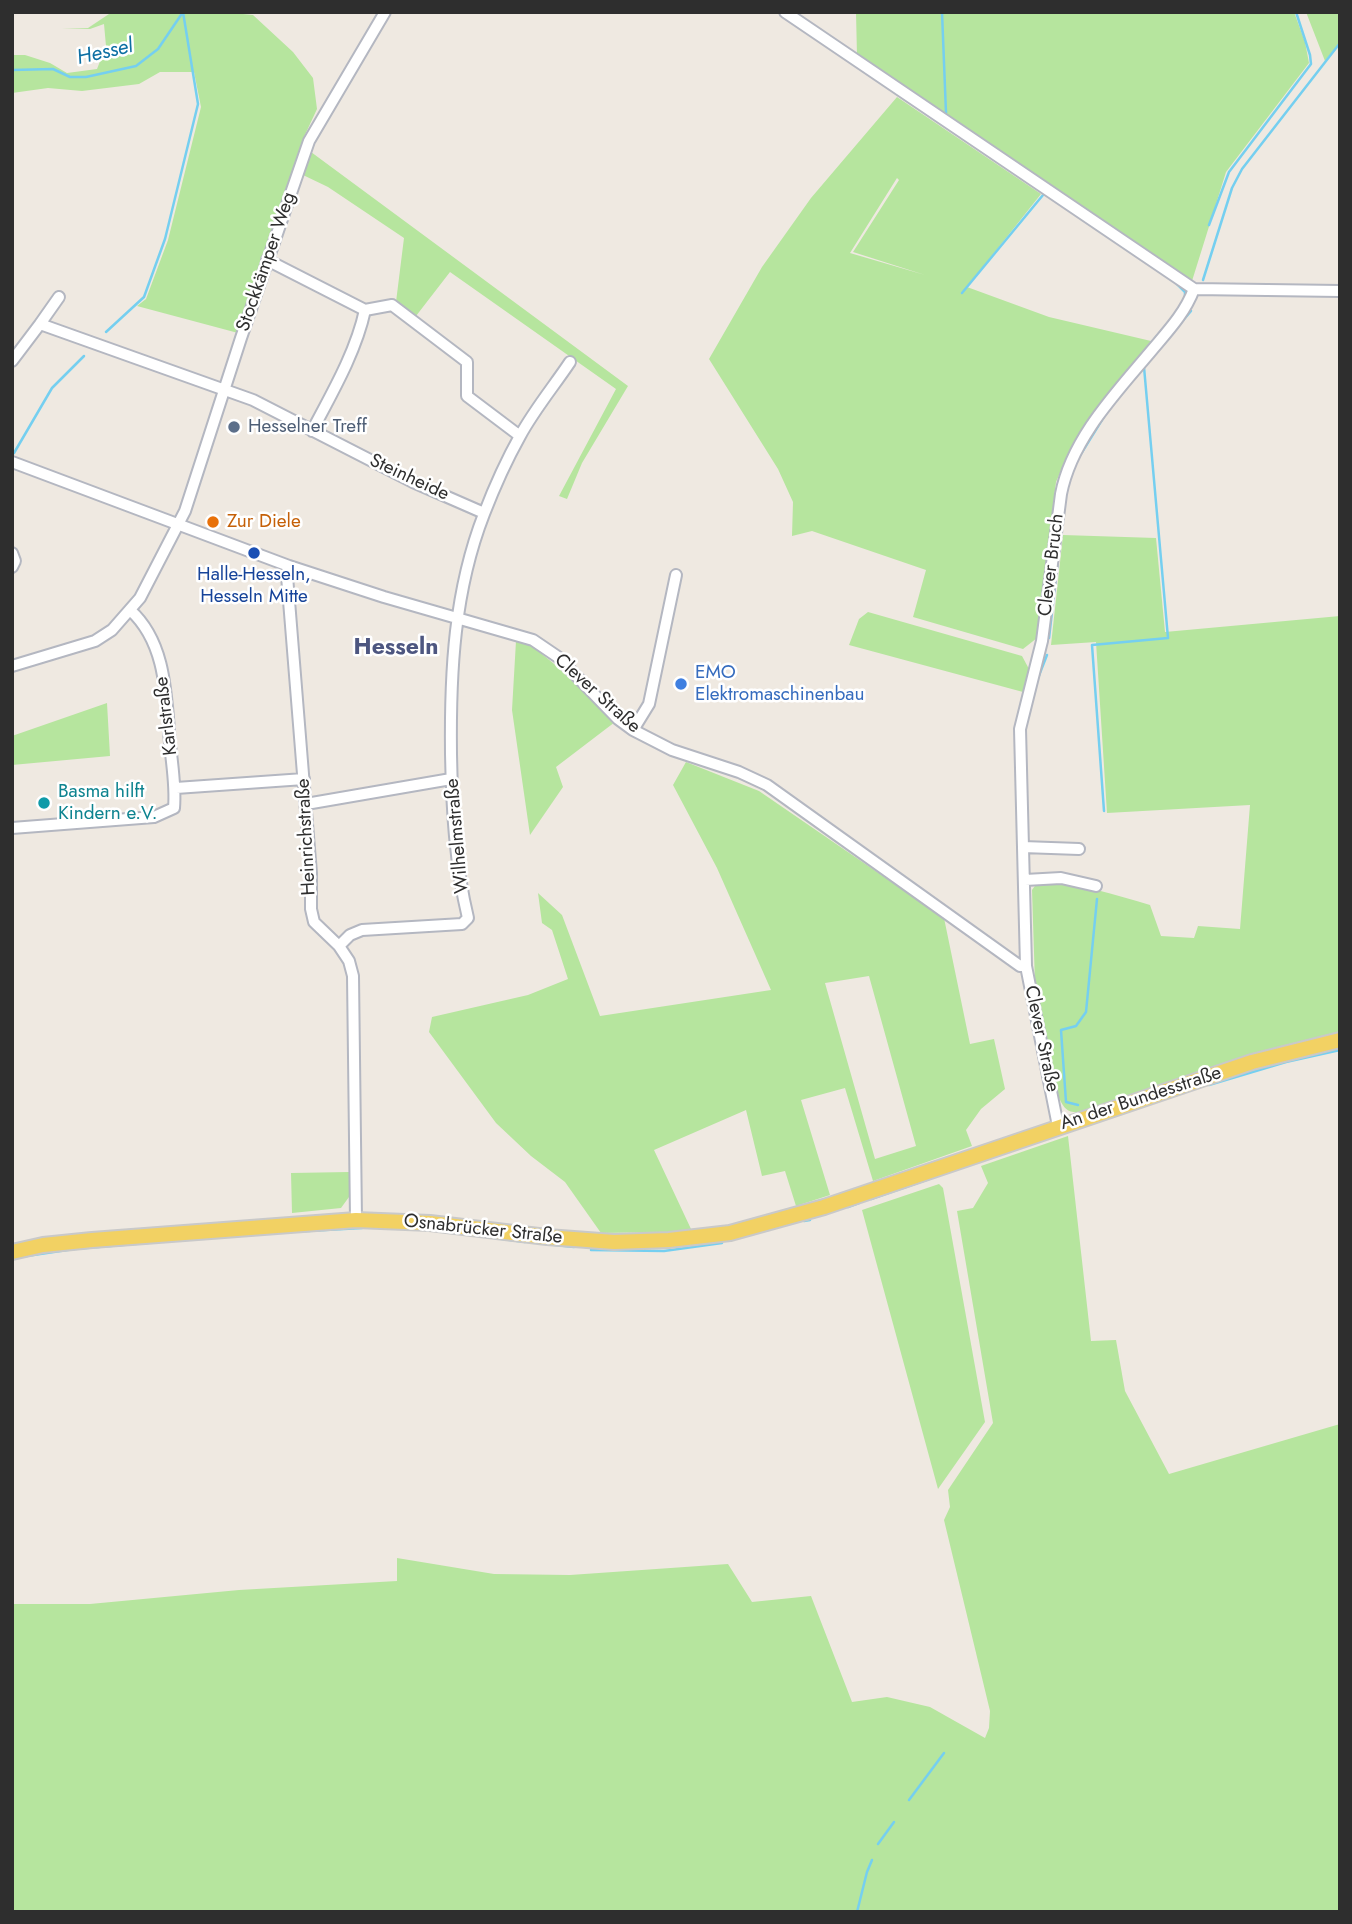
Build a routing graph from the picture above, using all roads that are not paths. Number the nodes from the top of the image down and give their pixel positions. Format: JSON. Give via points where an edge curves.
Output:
{"nodes":[{"id":1,"x":385,"y":12,"type":"edge"},
{"id":2,"x":785,"y":12,"type":"edge"},
{"id":3,"x":267,"y":260,"type":"junction"},
{"id":4,"x":1195,"y":289,"type":"junction"},
{"id":5,"x":1340,"y":291,"type":"edge"},
{"id":6,"x":60,"y":297,"type":"dead end"},
{"id":7,"x":365,"y":310,"type":"junction"},
{"id":8,"x":40,"y":324,"type":"junction"},
{"id":9,"x":17,"y":346,"type":"edge"},
{"id":10,"x":12,"y":361,"type":"edge"},
{"id":11,"x":570,"y":362,"type":"dead end"},
{"id":12,"x":224,"y":389,"type":"junction"},
{"id":13,"x":312,"y":431,"type":"junction"},
{"id":14,"x":520,"y":436,"type":"junction"},
{"id":15,"x":12,"y":461,"type":"edge"},
{"id":16,"x":484,"y":513,"type":"junction"},
{"id":17,"x":178,"y":524,"type":"junction"},
{"id":18,"x":12,"y":553,"type":"edge"},
{"id":19,"x":289,"y":566,"type":"junction"},
{"id":20,"x":12,"y":567,"type":"edge"},
{"id":21,"x":676,"y":575,"type":"dead end"},
{"id":22,"x":130,"y":610,"type":"junction"},
{"id":23,"x":456,"y":617,"type":"junction"},
{"id":24,"x":12,"y":666,"type":"edge"},
{"id":25,"x":633,"y":730,"type":"junction"},
{"id":26,"x":304,"y":779,"type":"junction"},
{"id":27,"x":452,"y":779,"type":"junction"},
{"id":28,"x":176,"y":788,"type":"junction"},
{"id":29,"x":306,"y":804,"type":"junction"},
{"id":30,"x":12,"y":828,"type":"edge"},
{"id":31,"x":1023,"y":847,"type":"junction"},
{"id":32,"x":1079,"y":849,"type":"dead end"},
{"id":33,"x":1025,"y":880,"type":"junction"},
{"id":34,"x":1096,"y":886,"type":"dead end"},
{"id":35,"x":339,"y":946,"type":"junction"},
{"id":36,"x":1026,"y":967,"type":"junction"},
{"id":37,"x":1340,"y":1040,"type":"edge"},
{"id":38,"x":1059,"y":1126,"type":"junction"},
{"id":39,"x":944,"y":1166,"type":"joint"},
{"id":40,"x":356,"y":1220,"type":"junction"},
{"id":41,"x":12,"y":1252,"type":"edge"}],
"edges":[{"from":1,"to":3,"type":"street","name":"Stockkämper Weg","via":[[309,141]]},
{"from":2,"to":4,"type":"street"},
{"from":3,"to":7,"type":"street"},
{"from":3,"to":12,"type":"street","name":"Stockkämper Weg"},
{"from":4,"to":5,"type":"street"},
{"from":4,"to":31,"type":"street","name":"Clever Bruch","via":[[1182,314],[1094,424],[1065,476],[1042,641],[1020,729]]},
{"from":6,"to":8,"type":"street"},
{"from":7,"to":13,"type":"street","via":[[337,384]]},
{"from":7,"to":14,"type":"street","via":[[391,305],[467,362],[467,396]]},
{"from":8,"to":9,"type":"street"},
{"from":8,"to":12,"type":"street","name":"Steinheide"},
{"from":9,"to":10,"type":"street"},
{"from":11,"to":14,"type":"street"},
{"from":12,"to":13,"type":"street","name":"Steinheide"},
{"from":12,"to":17,"type":"street","name":"Stockkämper Weg"},
{"from":13,"to":16,"type":"street","name":"Steinheide"},
{"from":14,"to":16,"type":"street"},
{"from":15,"to":17,"type":"street","name":"Clever Straße"},
{"from":16,"to":23,"type":"street"},
{"from":17,"to":19,"type":"street","name":"Clever Straße"},
{"from":17,"to":22,"type":"street","name":"Stockkämper Weg"},
{"from":18,"to":20,"type":"street"},
{"from":19,"to":23,"type":"street","name":"Clever Straße"},
{"from":19,"to":26,"type":"street","name":"Heinrichstraße"},
{"from":21,"to":25,"type":"street","via":[[649,704]]},
{"from":22,"to":24,"type":"street","name":"Stockkämper Weg","via":[[95,641]]},
{"from":22,"to":28,"type":"street","name":"Karlstraße","via":[[140,619],[161,666]]},
{"from":23,"to":25,"type":"street","name":"Clever Straße","via":[[544,647]]},
{"from":23,"to":27,"type":"street","name":"Wilhelmstraße","via":[[450,684]]},
{"from":25,"to":36,"type":"street","name":"Clever Straße","via":[[672,750],[766,785]]},
{"from":26,"to":28,"type":"street"},
{"from":26,"to":29,"type":"street","name":"Heinrichstraße"},
{"from":27,"to":29,"type":"street"},
{"from":27,"to":35,"type":"street","name":"Wilhelmstraße","via":[[457,866],[468,918],[462,924],[362,930]]},
{"from":28,"to":30,"type":"street","via":[[174,808],[154,817]]},
{"from":29,"to":35,"type":"street","name":"Heinrichstraße","via":[[314,922]]},
{"from":31,"to":32,"type":"street"},
{"from":31,"to":33,"type":"street","name":"Clever Bruch"},
{"from":33,"to":34,"type":"street","via":[[1060,878]]},
{"from":33,"to":36,"type":"street","name":"Clever Bruch"},
{"from":35,"to":40,"type":"street","name":"Heinrichstraße","via":[[353,976]]},
{"from":36,"to":38,"type":"street","name":"Clever Straße"},
{"from":37,"to":38,"type":"main road","name":"An der Bundesstraße","via":[[1252,1062]]},
{"from":38,"to":39,"type":"main road","name":"An der Bundesstraße"},
{"from":39,"to":40,"type":"main road","name":"Osnabrücker Straße","via":[[760,1227],[669,1240],[584,1240]]},
{"from":40,"to":41,"type":"main road","name":"Osnabrücker Straße","via":[[92,1240]]}]}
